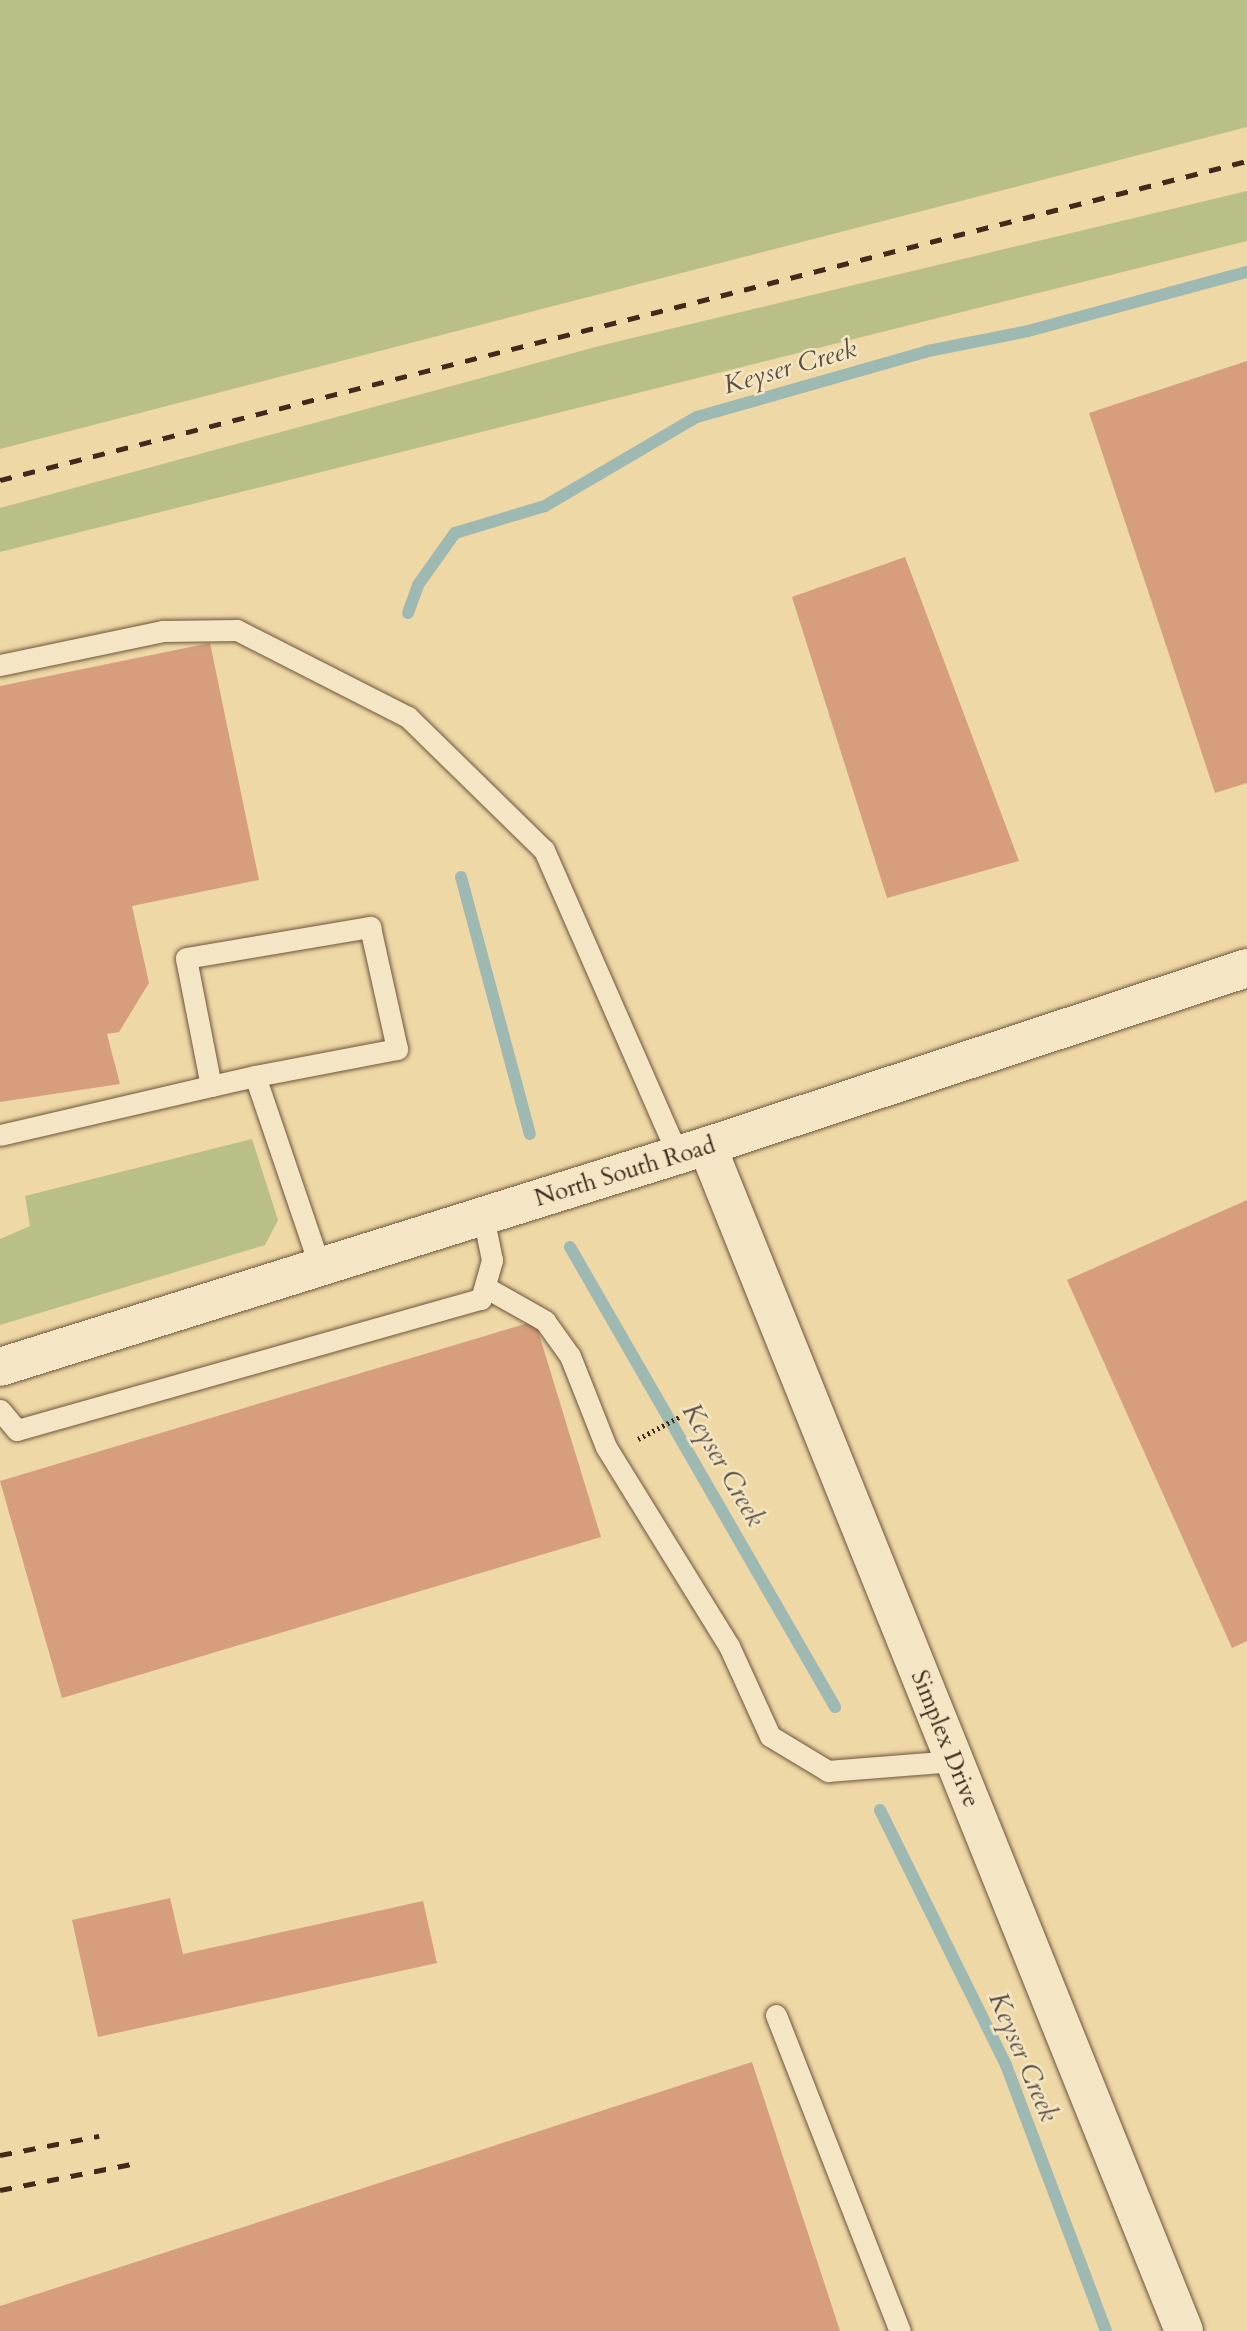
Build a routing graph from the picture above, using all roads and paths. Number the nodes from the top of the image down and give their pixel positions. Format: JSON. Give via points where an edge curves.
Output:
{"nodes":[{"id":1,"x":0,"y":665,"type":"edge"},
{"id":2,"x":1247,"y":968,"type":"edge"},
{"id":3,"x":255,"y":1076,"type":"junction"},
{"id":4,"x":212,"y":1086,"type":"junction"},
{"id":5,"x":0,"y":1135,"type":"edge"},
{"id":6,"x":692,"y":1151,"type":"junction"},
{"id":7,"x":482,"y":1216,"type":"junction"},
{"id":8,"x":320,"y":1267,"type":"junction"},
{"id":9,"x":485,"y":1287,"type":"junction"},
{"id":10,"x":0,"y":1367,"type":"edge"},
{"id":11,"x":0,"y":1410,"type":"edge"},
{"id":12,"x":681,"y":1416,"type":"dead end"},
{"id":13,"x":640,"y":1437,"type":"dead end"},
{"id":14,"x":954,"y":1760,"type":"junction"},
{"id":15,"x":776,"y":2015,"type":"dead end"},
{"id":16,"x":900,"y":2331,"type":"edge"},
{"id":17,"x":1184,"y":2331,"type":"edge"}],
"edges":[{"from":1,"to":6,"type":"lane","via":[[163,631],[237,630],[408,717],[544,850]]},
{"from":2,"to":6,"type":"street","name":"North South Road"},
{"from":3,"to":4,"type":"lane"},
{"from":3,"to":4,"type":"lane","via":[[397,1049],[370,927],[186,958]]},
{"from":3,"to":8,"type":"lane"},
{"from":4,"to":5,"type":"lane"},
{"from":6,"to":7,"type":"street","name":"North South Road"},
{"from":6,"to":14,"type":"street","name":"Simplex Drive"},
{"from":7,"to":8,"type":"street","name":"North South Road"},
{"from":7,"to":9,"type":"lane","via":[[492,1260]]},
{"from":8,"to":10,"type":"street","name":"North South Road"},
{"from":9,"to":11,"type":"lane","via":[[481,1298],[17,1430]]},
{"from":9,"to":14,"type":"lane","via":[[545,1321],[570,1356],[606,1447],[729,1646],[770,1736],[828,1770]]},
{"from":12,"to":13,"type":"path"},
{"from":14,"to":17,"type":"street","name":"Simplex Drive"},
{"from":15,"to":16,"type":"lane"}]}
